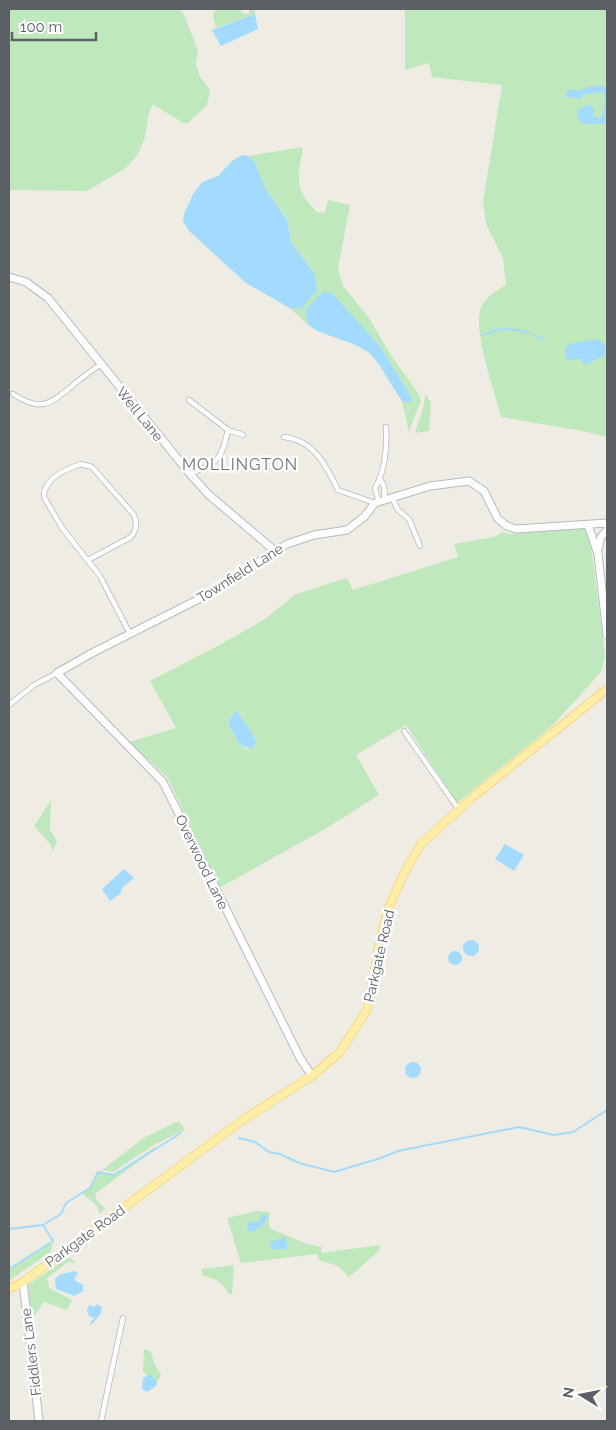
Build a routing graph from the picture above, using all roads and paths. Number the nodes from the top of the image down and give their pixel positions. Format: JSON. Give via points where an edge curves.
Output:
{"nodes":[{"id":1,"x":9,"y":277,"type":"edge"},
{"id":2,"x":101,"y":364,"type":"junction"},
{"id":3,"x":13,"y":394,"type":"dead end"},
{"id":4,"x":189,"y":400,"type":"dead end"},
{"id":5,"x":386,"y":427,"type":"dead end"},
{"id":6,"x":228,"y":430,"type":"junction"},
{"id":7,"x":243,"y":435,"type":"dead end"},
{"id":8,"x":284,"y":437,"type":"dead end"},
{"id":9,"x":190,"y":474,"type":"junction"},
{"id":10,"x":380,"y":479,"type":"junction"},
{"id":11,"x":393,"y":499,"type":"junction"},
{"id":12,"x":380,"y":502,"type":"junction"},
{"id":13,"x":607,"y":523,"type":"edge"},
{"id":14,"x":588,"y":525,"type":"junction"},
{"id":15,"x":607,"y":530,"type":"edge"},
{"id":16,"x":420,"y":546,"type":"dead end"},
{"id":17,"x":275,"y":551,"type":"junction"},
{"id":18,"x":598,"y":554,"type":"junction"},
{"id":19,"x":88,"y":560,"type":"junction"},
{"id":20,"x":130,"y":634,"type":"junction"},
{"id":21,"x":607,"y":635,"type":"edge"},
{"id":22,"x":57,"y":673,"type":"junction"},
{"id":23,"x":607,"y":689,"type":"edge"},
{"id":24,"x":9,"y":704,"type":"edge"},
{"id":25,"x":404,"y":731,"type":"dead end"},
{"id":26,"x":459,"y":810,"type":"junction"},
{"id":27,"x":312,"y":1076,"type":"junction"},
{"id":28,"x":23,"y":1282,"type":"junction"},
{"id":29,"x":9,"y":1289,"type":"edge"},
{"id":30,"x":124,"y":1318,"type":"dead end"},
{"id":31,"x":39,"y":1421,"type":"edge"},
{"id":32,"x":101,"y":1421,"type":"edge"}],
"edges":[{"from":1,"to":2,"type":"street","name":"Well Lane","via":[[39,290]]},
{"from":2,"to":3,"type":"street","via":[[45,405],[24,402]]},
{"from":2,"to":9,"type":"street","name":"Well Lane"},
{"from":4,"to":6,"type":"street"},
{"from":5,"to":10,"type":"street"},
{"from":6,"to":7,"type":"street"},
{"from":6,"to":9,"type":"street","via":[[222,454],[216,461]]},
{"from":8,"to":12,"type":"street","via":[[294,439],[322,459],[338,490]]},
{"from":9,"to":17,"type":"street","name":"Well Lane","via":[[208,494]]},
{"from":10,"to":12,"type":"street","via":[[384,486]]},
{"from":10,"to":12,"type":"street","via":[[375,488]]},
{"from":11,"to":12,"type":"street"},
{"from":11,"to":14,"type":"street","via":[[430,486],[469,481],[484,491],[494,512],[507,526],[516,529]]},
{"from":11,"to":16,"type":"street","via":[[398,510],[408,519]]},
{"from":12,"to":17,"type":"street","name":"Townfield Lane","via":[[347,530],[314,535]]},
{"from":13,"to":14,"type":"street"},
{"from":14,"to":18,"type":"street"},
{"from":15,"to":18,"type":"street","via":[[601,537]]},
{"from":17,"to":20,"type":"street","name":"Townfield Lane","via":[[199,599]]},
{"from":18,"to":21,"type":"street"},
{"from":19,"to":19,"type":"street","via":[[62,528],[44,497],[47,485],[57,476],[81,464],[92,467],[136,521],[131,537]]},
{"from":19,"to":20,"type":"street","via":[[112,596]]},
{"from":20,"to":22,"type":"street","name":"Townfield Lane"},
{"from":22,"to":24,"type":"street","name":"Townfield Lane"},
{"from":22,"to":27,"type":"street","name":"Overwood Lane","via":[[163,782],[300,1058]]},
{"from":23,"to":26,"type":"main road","name":"Parkgate Road"},
{"from":25,"to":26,"type":"street"},
{"from":26,"to":27,"type":"main road","name":"Parkgate Road","via":[[421,844],[413,857],[396,891],[381,935],[367,1010],[340,1052]]},
{"from":27,"to":28,"type":"main road","name":"Parkgate Road","via":[[244,1118]]},
{"from":28,"to":29,"type":"main road","name":"Parkgate Road"},
{"from":28,"to":31,"type":"street","name":"Fiddlers Lane"},
{"from":30,"to":32,"type":"street"}]}
